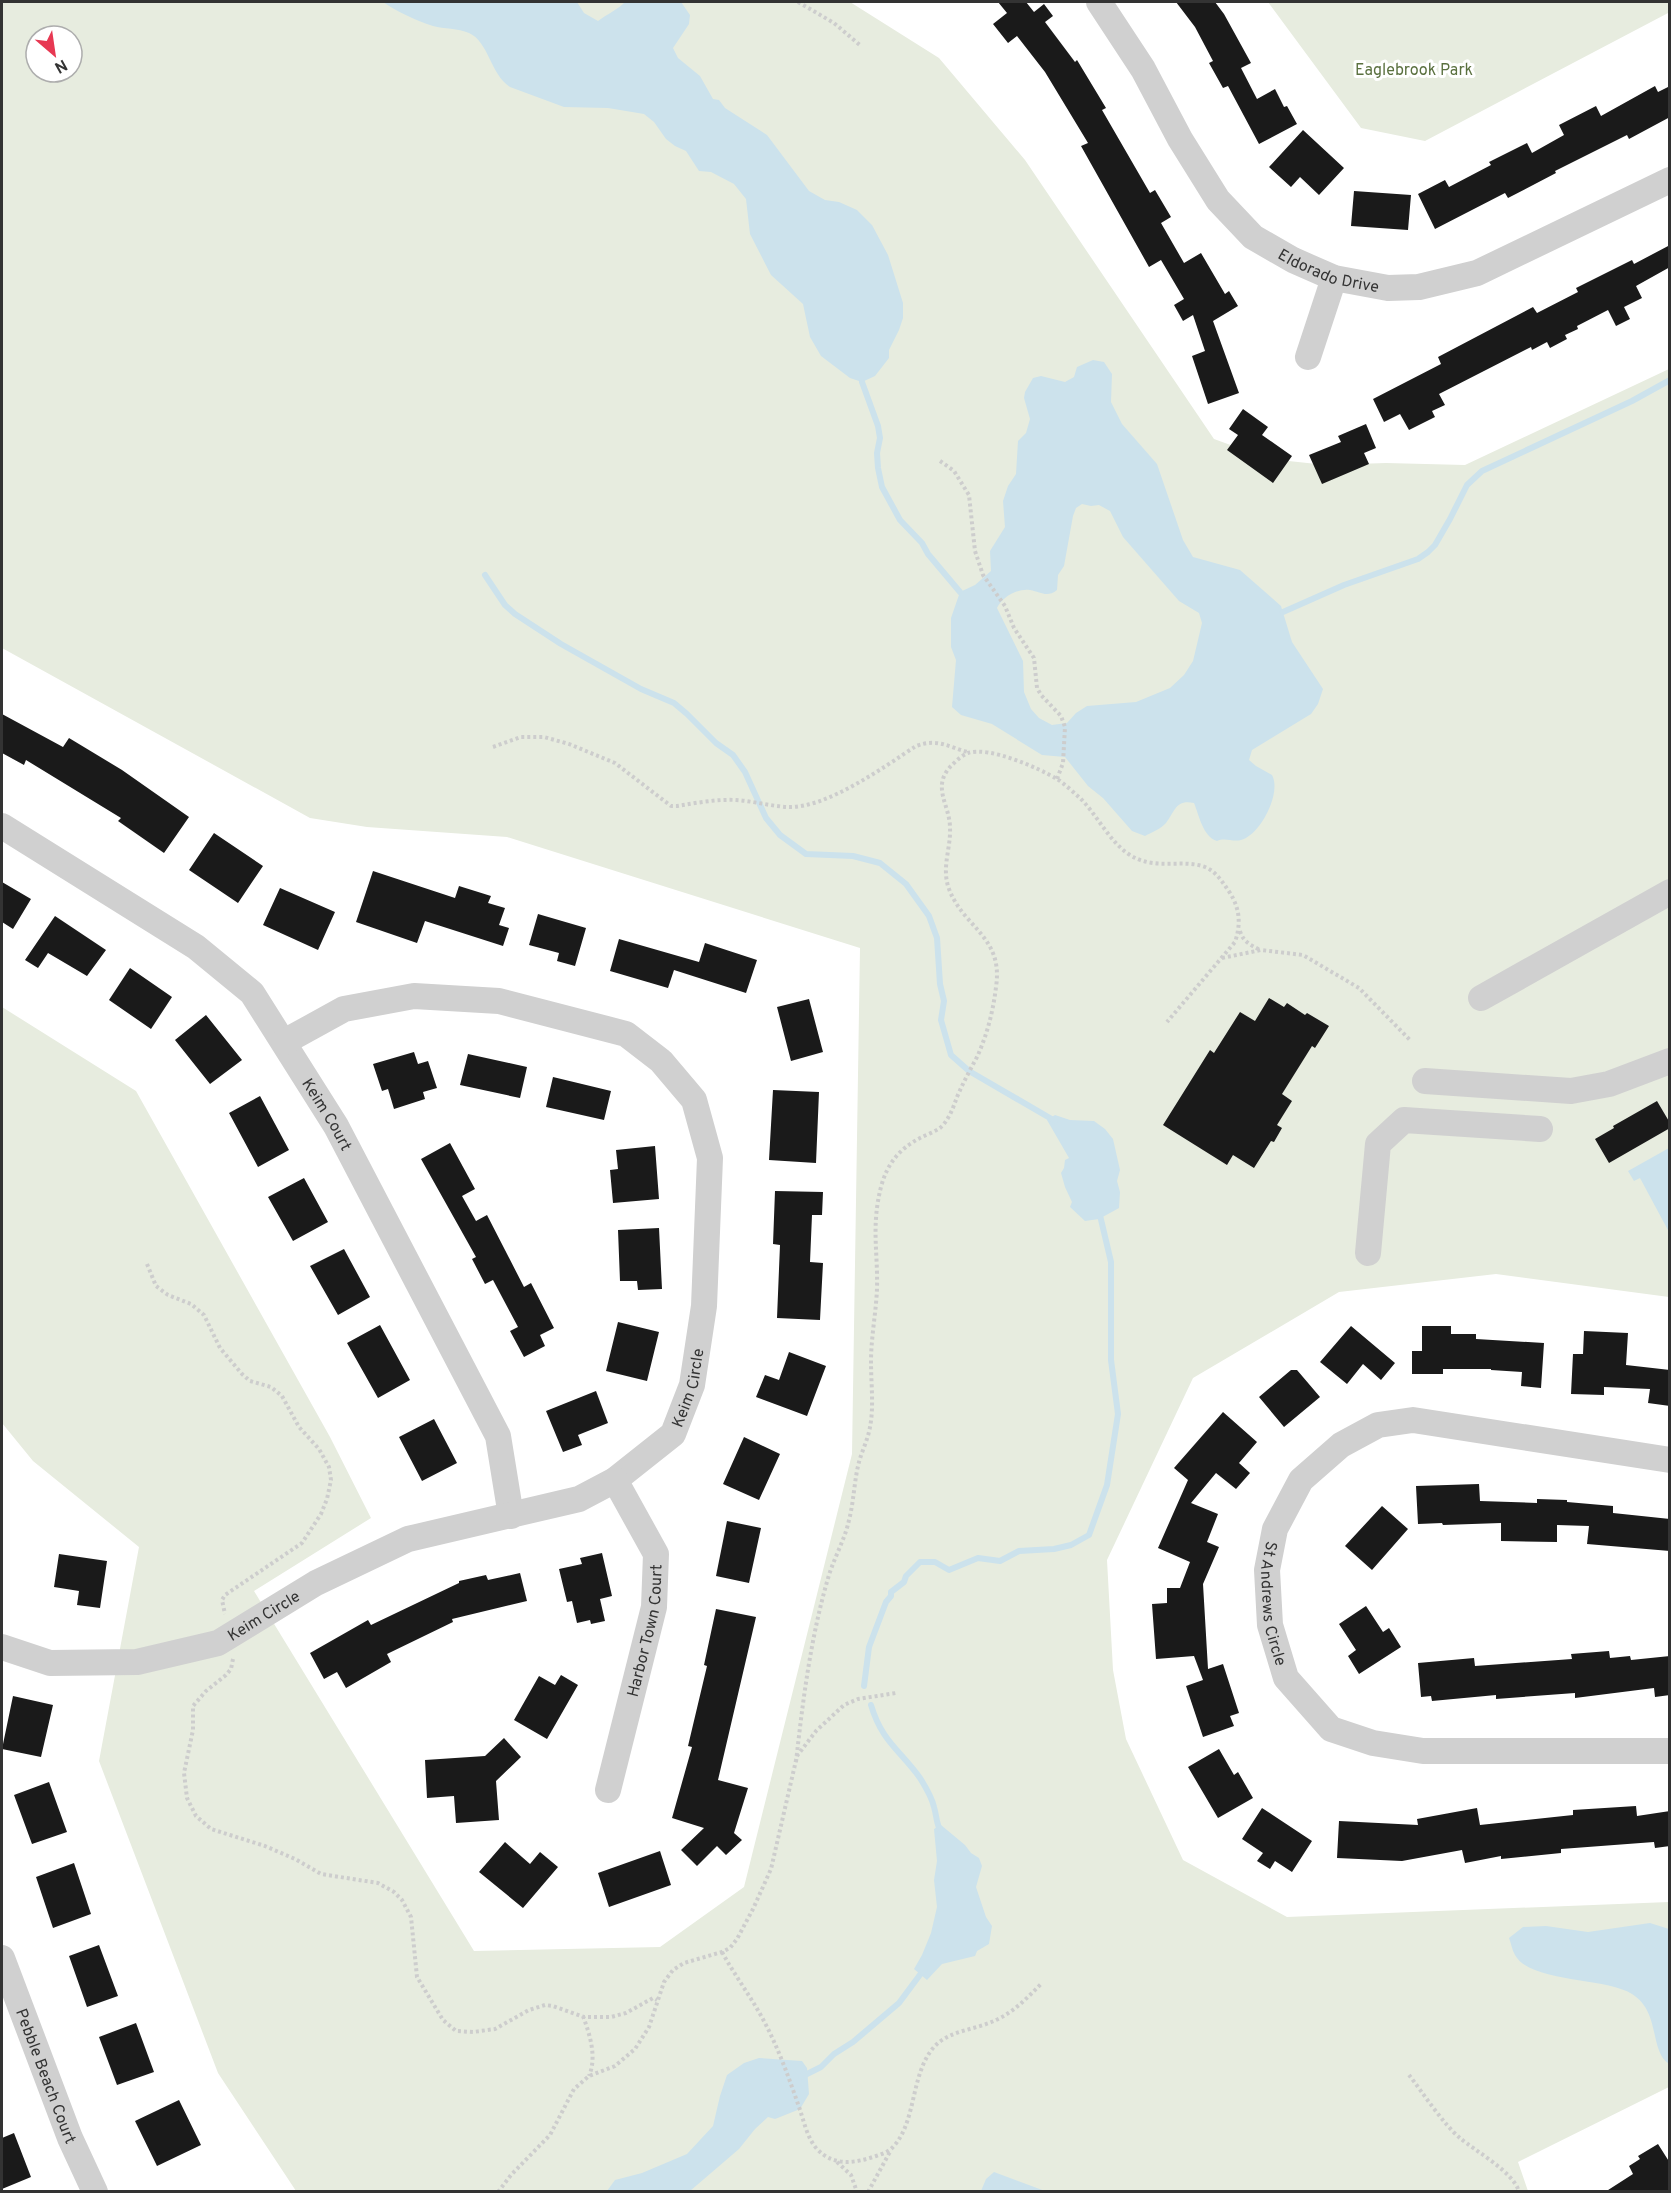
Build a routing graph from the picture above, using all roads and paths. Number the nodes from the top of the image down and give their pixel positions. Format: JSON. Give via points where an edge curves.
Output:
{"nodes":[{"id":1,"x":798,"y":2,"type":"edge"},
{"id":2,"x":1098,"y":2,"type":"edge"},
{"id":3,"x":861,"y":46,"type":"dead end"},
{"id":4,"x":1670,"y":180,"type":"edge"},
{"id":5,"x":1334,"y":278,"type":"junction"},
{"id":6,"x":1308,"y":357,"type":"dead end"},
{"id":7,"x":940,"y":460,"type":"dead end"},
{"id":8,"x":493,"y":747,"type":"dead end"},
{"id":9,"x":969,"y":752,"type":"junction"},
{"id":10,"x":1057,"y":779,"type":"junction"},
{"id":11,"x":2,"y":826,"type":"edge"},
{"id":12,"x":1670,"y":892,"type":"edge"},
{"id":13,"x":1240,"y":929,"type":"junction"},
{"id":14,"x":1261,"y":950,"type":"junction"},
{"id":15,"x":1222,"y":958,"type":"junction"},
{"id":16,"x":1481,"y":998,"type":"dead end"},
{"id":17,"x":1167,"y":1022,"type":"dead end"},
{"id":18,"x":1410,"y":1040,"type":"dead end"},
{"id":19,"x":284,"y":1042,"type":"junction"},
{"id":20,"x":1670,"y":1061,"type":"edge"},
{"id":21,"x":1425,"y":1081,"type":"dead end"},
{"id":22,"x":1540,"y":1129,"type":"dead end"},
{"id":23,"x":1368,"y":1252,"type":"dead end"},
{"id":24,"x":147,"y":1264,"type":"dead end"},
{"id":25,"x":1670,"y":1460,"type":"edge"},
{"id":26,"x":615,"y":1480,"type":"junction"},
{"id":27,"x":511,"y":1516,"type":"junction"},
{"id":28,"x":230,"y":1636,"type":"junction"},
{"id":29,"x":2,"y":1647,"type":"edge"},
{"id":30,"x":896,"y":1693,"type":"dead end"},
{"id":31,"x":1670,"y":1751,"type":"edge"},
{"id":32,"x":796,"y":1762,"type":"junction"},
{"id":33,"x":608,"y":1790,"type":"dead end"},
{"id":34,"x":722,"y":1952,"type":"junction"},
{"id":35,"x":2,"y":1958,"type":"edge"},
{"id":36,"x":1042,"y":1983,"type":"dead end"},
{"id":37,"x":657,"y":2000,"type":"junction"},
{"id":38,"x":584,"y":2017,"type":"junction"},
{"id":39,"x":1409,"y":2075,"type":"dead end"},
{"id":40,"x":589,"y":2076,"type":"junction"},
{"id":41,"x":893,"y":2147,"type":"junction"},
{"id":42,"x":837,"y":2161,"type":"junction"},
{"id":43,"x":95,"y":2192,"type":"edge"},
{"id":44,"x":498,"y":2192,"type":"edge"},
{"id":45,"x":856,"y":2192,"type":"edge"},
{"id":46,"x":868,"y":2192,"type":"edge"},
{"id":47,"x":1519,"y":2192,"type":"edge"}],
"edges":[{"from":1,"to":3,"type":"path","via":[[834,23]]},
{"from":2,"to":5,"type":"street","name":"Eldorado Drive","via":[[1143,69],[1218,200],[1253,237]]},
{"from":4,"to":5,"type":"street","name":"Eldorado Drive","via":[[1477,273],[1419,287],[1388,288]]},
{"from":5,"to":6,"type":"street"},
{"from":7,"to":10,"type":"path","via":[[954,471],[969,495],[975,551],[984,574],[1034,658],[1037,688],[1063,721],[1063,763]]},
{"from":8,"to":9,"type":"path","via":[[521,737],[544,737],[569,744],[615,763],[671,806],[737,800],[789,807],[861,783],[925,743],[944,743]]},
{"from":9,"to":10,"type":"path","via":[[1004,755]]},
{"from":9,"to":32,"type":"path","via":[[953,763],[941,781],[951,827],[945,861],[947,884],[956,903],[986,938],[996,963],[998,980],[992,1017],[952,1111],[940,1128],[897,1154],[881,1186],[874,1226],[877,1289],[871,1340],[871,1425],[859,1463],[849,1522],[829,1575],[820,1615],[804,1692]]},
{"from":10,"to":13,"type":"path","via":[[1131,856],[1157,865],[1206,867],[1220,878],[1235,901]]},
{"from":11,"to":19,"type":"street","name":"Keim Court","via":[[196,947],[252,993]]},
{"from":12,"to":16,"type":"street"},
{"from":13,"to":14,"type":"path","via":[[1242,938]]},
{"from":13,"to":15,"type":"path"},
{"from":14,"to":15,"type":"path"},
{"from":14,"to":18,"type":"path","via":[[1303,955],[1359,988]]},
{"from":15,"to":17,"type":"path"},
{"from":19,"to":26,"type":"street","name":"Keim Circle","via":[[344,1010],[414,996],[499,1001],[626,1034],[662,1061],[694,1100],[710,1158],[704,1306],[692,1385],[674,1434]]},
{"from":19,"to":27,"type":"street","name":"Keim Court","via":[[336,1126],[498,1436]]},
{"from":20,"to":21,"type":"street","via":[[1609,1084],[1571,1091]]},
{"from":22,"to":23,"type":"street","via":[[1404,1120],[1378,1143]]},
{"from":24,"to":28,"type":"path","via":[[156,1286],[204,1315],[220,1348],[242,1374],[282,1396],[329,1467],[327,1499],[302,1543],[222,1600]]},
{"from":25,"to":31,"type":"street","name":"St Andrews Circle","via":[[1413,1420],[1377,1425],[1341,1445],[1301,1480],[1275,1529],[1267,1570],[1270,1625],[1286,1678],[1331,1729],[1373,1743],[1424,1751]]},
{"from":26,"to":27,"type":"street","name":"Keim Circle","via":[[579,1499]]},
{"from":26,"to":33,"type":"street","name":"Harbor Town Court","via":[[656,1554],[654,1607]]},
{"from":27,"to":28,"type":"street","name":"Keim Circle","via":[[408,1539],[316,1583]]},
{"from":28,"to":29,"type":"street","name":"Keim Circle","via":[[218,1643],[137,1662],[50,1663]]},
{"from":28,"to":38,"type":"path","via":[[231,1669],[193,1706],[193,1730],[184,1773],[187,1798],[196,1816],[211,1829],[265,1846],[321,1874],[378,1883],[394,1892],[411,1917],[417,1977],[443,2020],[456,2031],[495,2029],[545,2005]]},
{"from":30,"to":32,"type":"path","via":[[844,1705],[816,1731]]},
{"from":32,"to":34,"type":"path","via":[[771,1869],[737,1939]]},
{"from":34,"to":37,"type":"path","via":[[673,1970]]},
{"from":34,"to":42,"type":"path","via":[[764,2020],[815,2147]]},
{"from":35,"to":43,"type":"street","name":"Pebble Beach Court","via":[[70,2138]]},
{"from":36,"to":41,"type":"path","via":[[1004,2016],[934,2046],[923,2064],[903,2132]]},
{"from":37,"to":38,"type":"path","via":[[653,1998],[611,2017]]},
{"from":37,"to":40,"type":"path","via":[[649,2027],[636,2049],[615,2066]]},
{"from":38,"to":40,"type":"path","via":[[592,2046]]},
{"from":39,"to":47,"type":"path","via":[[1457,2136],[1506,2173]]},
{"from":40,"to":44,"type":"path","via":[[574,2089],[550,2135]]},
{"from":41,"to":42,"type":"path","via":[[862,2161]]},
{"from":41,"to":46,"type":"path"},
{"from":42,"to":45,"type":"path","via":[[851,2175]]}]}
